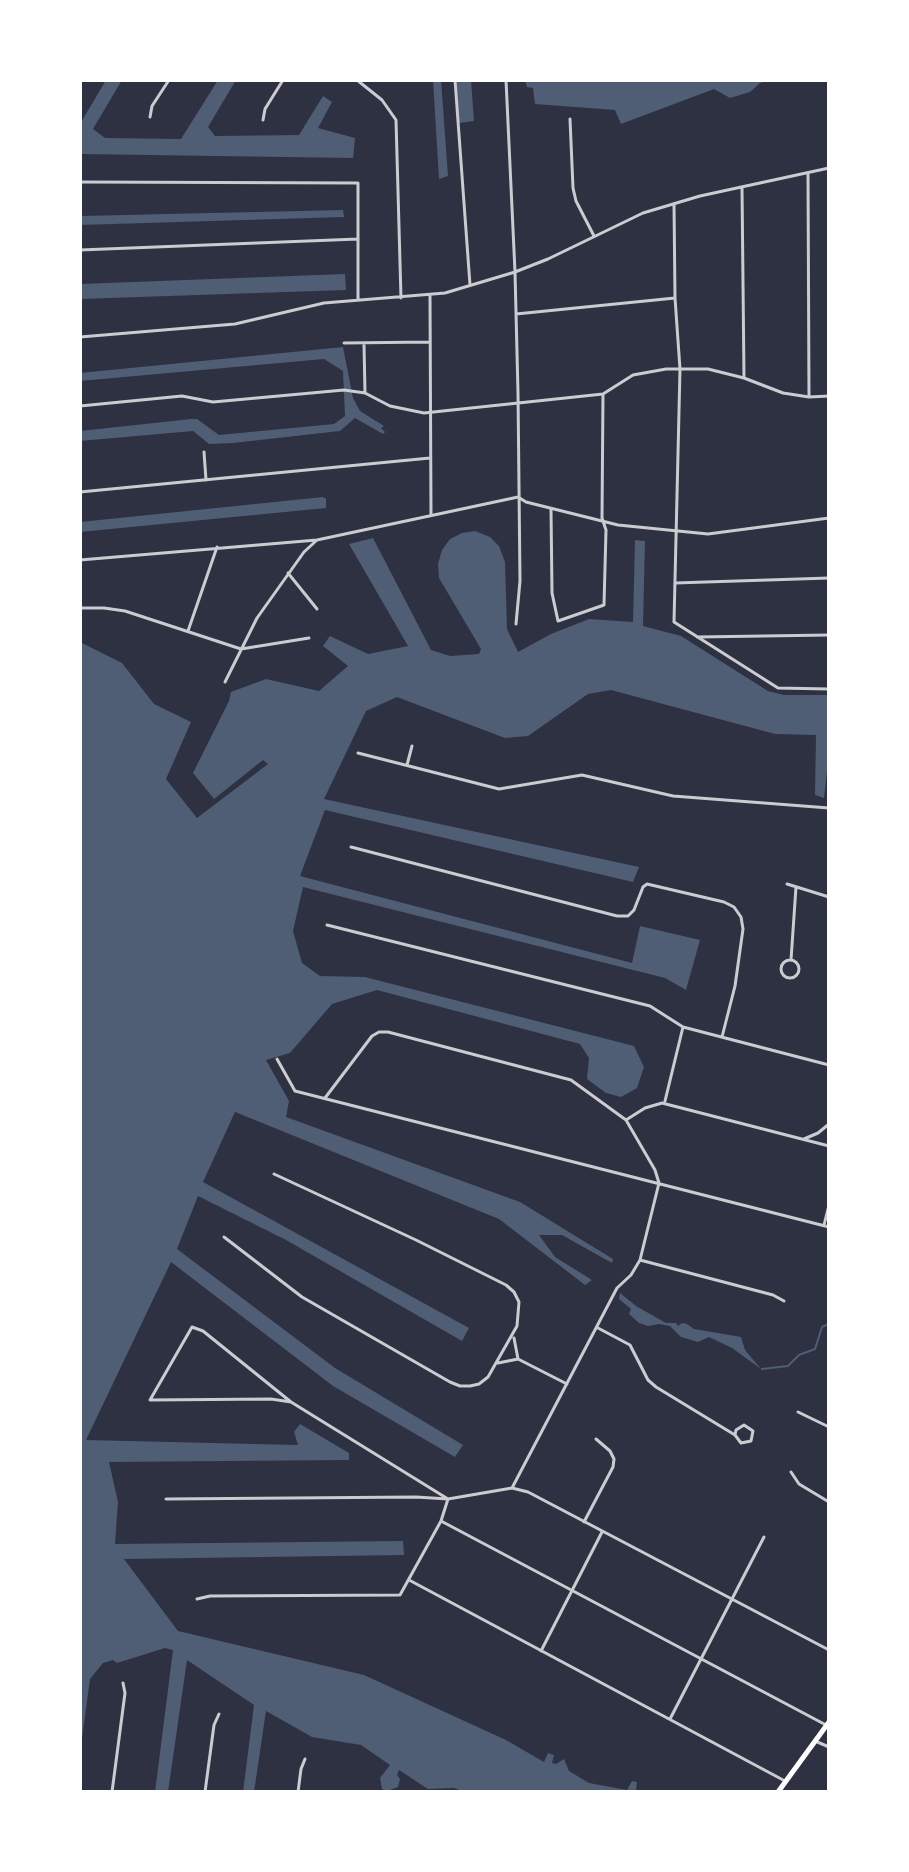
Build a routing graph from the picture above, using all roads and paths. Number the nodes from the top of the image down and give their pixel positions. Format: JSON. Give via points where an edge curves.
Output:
{"nodes":[{"id":1,"x":169,"y":80,"type":"edge"},
{"id":2,"x":283,"y":80,"type":"edge"},
{"id":3,"x":357,"y":80,"type":"edge"},
{"id":4,"x":455,"y":80,"type":"edge"},
{"id":5,"x":506,"y":80,"type":"edge"},
{"id":6,"x":150,"y":117,"type":"dead end"},
{"id":7,"x":570,"y":119,"type":"dead end"},
{"id":8,"x":263,"y":120,"type":"dead end"},
{"id":9,"x":829,"y":168,"type":"edge"},
{"id":10,"x":808,"y":173,"type":"junction"},
{"id":11,"x":80,"y":182,"type":"edge"},
{"id":12,"x":742,"y":187,"type":"junction"},
{"id":13,"x":674,"y":204,"type":"junction"},
{"id":14,"x":594,"y":236,"type":"junction"},
{"id":15,"x":358,"y":239,"type":"junction"},
{"id":16,"x":80,"y":250,"type":"edge"},
{"id":17,"x":515,"y":272,"type":"junction"},
{"id":18,"x":470,"y":285,"type":"junction"},
{"id":19,"x":430,"y":295,"type":"junction"},
{"id":20,"x":401,"y":298,"type":"junction"},
{"id":21,"x":675,"y":298,"type":"junction"},
{"id":22,"x":358,"y":300,"type":"junction"},
{"id":23,"x":516,"y":314,"type":"junction"},
{"id":24,"x":80,"y":337,"type":"edge"},
{"id":25,"x":430,"y":342,"type":"junction"},
{"id":26,"x":344,"y":343,"type":"dead end"},
{"id":27,"x":364,"y":343,"type":"junction"},
{"id":28,"x":680,"y":369,"type":"junction"},
{"id":29,"x":744,"y":378,"type":"junction"},
{"id":30,"x":365,"y":393,"type":"junction"},
{"id":31,"x":603,"y":394,"type":"junction"},
{"id":32,"x":829,"y":396,"type":"edge"},
{"id":33,"x":809,"y":397,"type":"junction"},
{"id":34,"x":517,"y":402,"type":"junction"},
{"id":35,"x":80,"y":406,"type":"edge"},
{"id":36,"x":430,"y":411,"type":"junction"},
{"id":37,"x":204,"y":452,"type":"dead end"},
{"id":38,"x":430,"y":458,"type":"junction"},
{"id":39,"x":206,"y":480,"type":"junction"},
{"id":40,"x":80,"y":492,"type":"edge"},
{"id":41,"x":518,"y":497,"type":"junction"},
{"id":42,"x":551,"y":509,"type":"junction"},
{"id":43,"x":431,"y":514,"type":"junction"},
{"id":44,"x":829,"y":518,"type":"edge"},
{"id":45,"x":604,"y":522,"type":"junction"},
{"id":46,"x":676,"y":531,"type":"junction"},
{"id":47,"x":317,"y":540,"type":"junction"},
{"id":48,"x":217,"y":547,"type":"junction"},
{"id":49,"x":80,"y":560,"type":"edge"},
{"id":50,"x":288,"y":573,"type":"junction"},
{"id":51,"x":829,"y":578,"type":"edge"},
{"id":52,"x":675,"y":583,"type":"junction"},
{"id":53,"x":80,"y":608,"type":"edge"},
{"id":54,"x":317,"y":609,"type":"dead end"},
{"id":55,"x":516,"y":624,"type":"dead end"},
{"id":56,"x":188,"y":632,"type":"junction"},
{"id":57,"x":829,"y":635,"type":"edge"},
{"id":58,"x":696,"y":637,"type":"junction"},
{"id":59,"x":309,"y":638,"type":"dead end"},
{"id":60,"x":241,"y":649,"type":"junction"},
{"id":61,"x":225,"y":682,"type":"dead end"},
{"id":62,"x":829,"y":689,"type":"edge"},
{"id":63,"x":412,"y":746,"type":"dead end"},
{"id":64,"x":358,"y":753,"type":"dead end"},
{"id":65,"x":407,"y":765,"type":"junction"},
{"id":66,"x":829,"y":808,"type":"edge"},
{"id":67,"x":351,"y":847,"type":"dead end"},
{"id":68,"x":787,"y":884,"type":"dead end"},
{"id":69,"x":796,"y":887,"type":"junction"},
{"id":70,"x":829,"y":897,"type":"edge"},
{"id":71,"x":327,"y":925,"type":"dead end"},
{"id":72,"x":791,"y":960,"type":"junction"},
{"id":73,"x":683,"y":1027,"type":"junction"},
{"id":74,"x":722,"y":1037,"type":"junction"},
{"id":75,"x":277,"y":1059,"type":"dead end"},
{"id":76,"x":829,"y":1065,"type":"edge"},
{"id":77,"x":325,"y":1098,"type":"junction"},
{"id":78,"x":664,"y":1103,"type":"junction"},
{"id":79,"x":626,"y":1120,"type":"junction"},
{"id":80,"x":829,"y":1124,"type":"edge"},
{"id":81,"x":804,"y":1139,"type":"junction"},
{"id":82,"x":829,"y":1146,"type":"edge"},
{"id":83,"x":274,"y":1174,"type":"dead end"},
{"id":84,"x":659,"y":1183,"type":"junction"},
{"id":85,"x":829,"y":1205,"type":"edge"},
{"id":86,"x":826,"y":1226,"type":"edge"},
{"id":87,"x":224,"y":1237,"type":"dead end"},
{"id":88,"x":640,"y":1260,"type":"junction"},
{"id":89,"x":784,"y":1301,"type":"dead end"},
{"id":90,"x":597,"y":1328,"type":"junction"},
{"id":91,"x":513,"y":1336,"type":"junction"},
{"id":92,"x":518,"y":1359,"type":"junction"},
{"id":93,"x":498,"y":1363,"type":"junction"},
{"id":94,"x":567,"y":1384,"type":"junction"},
{"id":95,"x":291,"y":1402,"type":"junction"},
{"id":96,"x":798,"y":1412,"type":"dead end"},
{"id":97,"x":829,"y":1427,"type":"edge"},
{"id":98,"x":735,"y":1435,"type":"junction"},
{"id":99,"x":596,"y":1439,"type":"dead end"},
{"id":100,"x":791,"y":1472,"type":"dead end"},
{"id":101,"x":512,"y":1488,"type":"junction"},
{"id":102,"x":166,"y":1499,"type":"dead end"},
{"id":103,"x":448,"y":1499,"type":"junction"},
{"id":104,"x":829,"y":1502,"type":"edge"},
{"id":105,"x":441,"y":1521,"type":"junction"},
{"id":106,"x":584,"y":1522,"type":"junction"},
{"id":107,"x":602,"y":1532,"type":"junction"},
{"id":108,"x":764,"y":1537,"type":"dead end"},
{"id":109,"x":409,"y":1580,"type":"junction"},
{"id":110,"x":571,"y":1592,"type":"junction"},
{"id":111,"x":197,"y":1599,"type":"dead end"},
{"id":112,"x":731,"y":1599,"type":"junction"},
{"id":113,"x":829,"y":1650,"type":"edge"},
{"id":114,"x":541,"y":1651,"type":"junction"},
{"id":115,"x":700,"y":1660,"type":"junction"},
{"id":116,"x":123,"y":1683,"type":"dead end"},
{"id":117,"x":219,"y":1714,"type":"dead end"},
{"id":118,"x":670,"y":1719,"type":"junction"},
{"id":119,"x":828,"y":1723,"type":"edge"},
{"id":120,"x":815,"y":1741,"type":"junction"},
{"id":121,"x":829,"y":1747,"type":"edge"},
{"id":122,"x":305,"y":1759,"type":"dead end"},
{"id":123,"x":785,"y":1781,"type":"junction"},
{"id":124,"x":112,"y":1792,"type":"edge"},
{"id":125,"x":205,"y":1792,"type":"edge"},
{"id":126,"x":298,"y":1792,"type":"edge"},
{"id":127,"x":778,"y":1792,"type":"edge"}],
"edges":[{"from":1,"to":6,"type":"street"},
{"from":2,"to":8,"type":"street"},
{"from":3,"to":20,"type":"street","via":[[396,120]]},
{"from":4,"to":18,"type":"street"},
{"from":5,"to":17,"type":"street"},
{"from":7,"to":14,"type":"street","via":[[573,188]]},
{"from":9,"to":10,"type":"street"},
{"from":10,"to":12,"type":"street"},
{"from":10,"to":33,"type":"street"},
{"from":11,"to":15,"type":"street","via":[[358,183]]},
{"from":12,"to":13,"type":"street"},
{"from":12,"to":29,"type":"street"},
{"from":13,"to":14,"type":"street"},
{"from":13,"to":21,"type":"street"},
{"from":14,"to":17,"type":"street"},
{"from":15,"to":16,"type":"street"},
{"from":15,"to":22,"type":"street"},
{"from":17,"to":18,"type":"street"},
{"from":17,"to":23,"type":"street"},
{"from":18,"to":19,"type":"street"},
{"from":19,"to":20,"type":"street"},
{"from":19,"to":25,"type":"street"},
{"from":20,"to":22,"type":"street"},
{"from":21,"to":23,"type":"street"},
{"from":21,"to":28,"type":"street"},
{"from":22,"to":24,"type":"street","via":[[235,324]]},
{"from":23,"to":34,"type":"street"},
{"from":25,"to":27,"type":"street"},
{"from":25,"to":36,"type":"street"},
{"from":26,"to":27,"type":"street"},
{"from":27,"to":30,"type":"street"},
{"from":28,"to":29,"type":"street"},
{"from":28,"to":31,"type":"street","via":[[633,375]]},
{"from":28,"to":46,"type":"street"},
{"from":29,"to":33,"type":"street"},
{"from":30,"to":35,"type":"street","via":[[344,390],[213,402],[182,396]]},
{"from":30,"to":36,"type":"street","via":[[404,410]]},
{"from":31,"to":34,"type":"street"},
{"from":31,"to":45,"type":"street"},
{"from":32,"to":33,"type":"street"},
{"from":34,"to":36,"type":"street"},
{"from":34,"to":41,"type":"street"},
{"from":36,"to":38,"type":"street"},
{"from":37,"to":39,"type":"street"},
{"from":38,"to":39,"type":"street"},
{"from":38,"to":43,"type":"street"},
{"from":39,"to":40,"type":"street"},
{"from":41,"to":42,"type":"street"},
{"from":41,"to":43,"type":"street"},
{"from":41,"to":55,"type":"street"},
{"from":42,"to":45,"type":"street"},
{"from":42,"to":45,"type":"street","via":[[552,593],[558,621],[604,605]]},
{"from":43,"to":47,"type":"street"},
{"from":44,"to":46,"type":"street","via":[[708,534]]},
{"from":45,"to":46,"type":"street"},
{"from":46,"to":52,"type":"street"},
{"from":47,"to":48,"type":"street"},
{"from":47,"to":50,"type":"street"},
{"from":48,"to":49,"type":"street"},
{"from":48,"to":56,"type":"street"},
{"from":50,"to":54,"type":"street"},
{"from":50,"to":60,"type":"street"},
{"from":51,"to":52,"type":"street"},
{"from":52,"to":58,"type":"street","via":[[674,622]]},
{"from":53,"to":56,"type":"street","via":[[125,611]]},
{"from":56,"to":60,"type":"street"},
{"from":57,"to":58,"type":"street"},
{"from":58,"to":62,"type":"street","via":[[778,688]]},
{"from":59,"to":60,"type":"street"},
{"from":60,"to":61,"type":"street"},
{"from":63,"to":65,"type":"street"},
{"from":64,"to":65,"type":"street"},
{"from":65,"to":66,"type":"street","via":[[499,789],[582,775],[673,796]]},
{"from":67,"to":74,"type":"street","via":[[617,916],[634,910],[647,884],[734,907],[743,929]]},
{"from":68,"to":69,"type":"street"},
{"from":69,"to":70,"type":"street"},
{"from":69,"to":72,"type":"street"},
{"from":71,"to":73,"type":"street","via":[[650,1006]]},
{"from":72,"to":72,"type":"street","via":[[798,971],[787,978],[781,966]]},
{"from":73,"to":74,"type":"street"},
{"from":73,"to":78,"type":"street"},
{"from":74,"to":76,"type":"street"},
{"from":75,"to":77,"type":"street","via":[[295,1091]]},
{"from":77,"to":79,"type":"street","via":[[372,1036],[388,1032],[562,1077]]},
{"from":77,"to":84,"type":"street"},
{"from":78,"to":79,"type":"street"},
{"from":78,"to":81,"type":"street"},
{"from":79,"to":84,"type":"street"},
{"from":80,"to":81,"type":"street"},
{"from":81,"to":82,"type":"street"},
{"from":83,"to":91,"type":"street","via":[[506,1285],[519,1302]]},
{"from":84,"to":86,"type":"street"},
{"from":84,"to":88,"type":"street"},
{"from":85,"to":86,"type":"street"},
{"from":87,"to":93,"type":"street","via":[[302,1297],[450,1382],[479,1384]]},
{"from":88,"to":89,"type":"street"},
{"from":88,"to":90,"type":"street","via":[[617,1288]]},
{"from":90,"to":94,"type":"street"},
{"from":90,"to":98,"type":"street","via":[[630,1345],[656,1387]]},
{"from":91,"to":92,"type":"street"},
{"from":91,"to":93,"type":"street"},
{"from":92,"to":93,"type":"street"},
{"from":92,"to":94,"type":"street"},
{"from":94,"to":101,"type":"street"},
{"from":95,"to":95,"type":"street","via":[[192,1327],[150,1400],[271,1399]]},
{"from":95,"to":103,"type":"street"},
{"from":96,"to":97,"type":"street"},
{"from":98,"to":98,"type":"street","via":[[741,1443],[753,1436],[744,1425]]},
{"from":99,"to":106,"type":"street","via":[[614,1459]]},
{"from":100,"to":104,"type":"street","via":[[799,1484]]},
{"from":101,"to":103,"type":"street"},
{"from":101,"to":106,"type":"street"},
{"from":102,"to":103,"type":"street"},
{"from":103,"to":105,"type":"street"},
{"from":105,"to":109,"type":"street"},
{"from":105,"to":110,"type":"street"},
{"from":106,"to":107,"type":"street"},
{"from":107,"to":110,"type":"street"},
{"from":107,"to":112,"type":"street"},
{"from":108,"to":112,"type":"street"},
{"from":109,"to":111,"type":"street","via":[[400,1595]]},
{"from":109,"to":114,"type":"street"},
{"from":110,"to":114,"type":"street"},
{"from":110,"to":115,"type":"street"},
{"from":112,"to":113,"type":"street"},
{"from":112,"to":115,"type":"street"},
{"from":114,"to":118,"type":"street"},
{"from":115,"to":118,"type":"street"},
{"from":115,"to":119,"type":"street"},
{"from":116,"to":124,"type":"street"},
{"from":117,"to":125,"type":"street"},
{"from":118,"to":123,"type":"street"},
{"from":119,"to":120,"type":"main road"},
{"from":120,"to":121,"type":"street"},
{"from":120,"to":123,"type":"main road"},
{"from":122,"to":126,"type":"street"},
{"from":123,"to":127,"type":"main road"}]}
